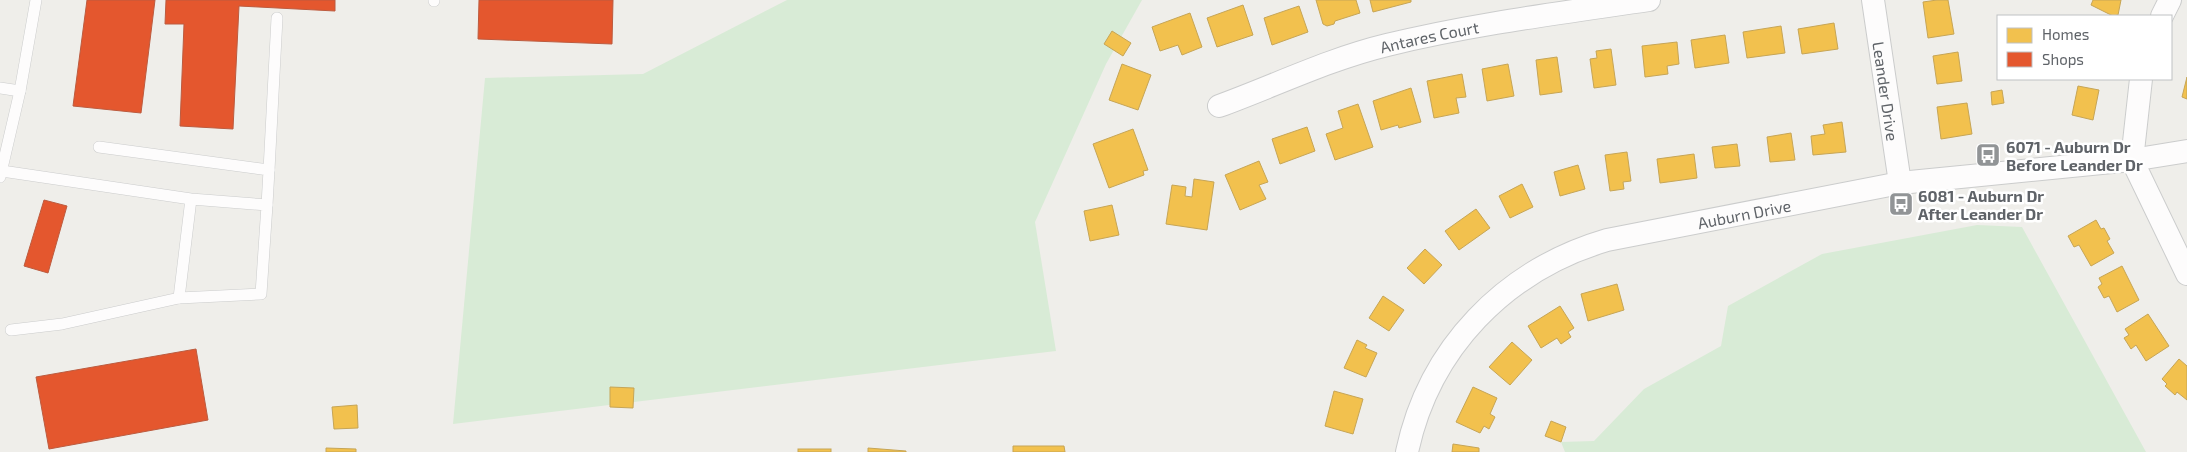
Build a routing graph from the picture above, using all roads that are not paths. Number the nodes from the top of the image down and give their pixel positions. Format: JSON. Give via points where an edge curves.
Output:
{"nodes":[{"id":1,"x":36,"y":0,"type":"edge"},
{"id":2,"x":1649,"y":0,"type":"edge"},
{"id":3,"x":1873,"y":0,"type":"edge"},
{"id":4,"x":2170,"y":0,"type":"edge"},
{"id":5,"x":2162,"y":15,"type":"edge"},
{"id":6,"x":277,"y":18,"type":"dead end"},
{"id":7,"x":2141,"y":80,"type":"edge"},
{"id":8,"x":0,"y":88,"type":"edge"},
{"id":9,"x":20,"y":91,"type":"junction"},
{"id":10,"x":1219,"y":106,"type":"dead end"},
{"id":11,"x":99,"y":147,"type":"dead end"},
{"id":12,"x":2187,"y":151,"type":"edge"},
{"id":13,"x":2132,"y":160,"type":"junction"},
{"id":14,"x":269,"y":170,"type":"junction"},
{"id":15,"x":1,"y":175,"type":"edge"},
{"id":16,"x":1900,"y":183,"type":"junction"},
{"id":17,"x":190,"y":199,"type":"junction"},
{"id":18,"x":267,"y":205,"type":"junction"},
{"id":19,"x":2187,"y":274,"type":"edge"},
{"id":20,"x":179,"y":298,"type":"junction"},
{"id":21,"x":11,"y":330,"type":"dead end"},
{"id":22,"x":1406,"y":452,"type":"edge"}],
"edges":[{"from":1,"to":9,"type":"lane"},
{"from":2,"to":10,"type":"street","name":"Antares Court","via":[[1471,27],[1385,46],[1314,69]]},
{"from":3,"to":16,"type":"street","name":"Leander Drive"},
{"from":4,"to":5,"type":"street"},
{"from":6,"to":14,"type":"lane"},
{"from":7,"to":13,"type":"street"},
{"from":8,"to":9,"type":"lane"},
{"from":9,"to":15,"type":"lane"},
{"from":11,"to":14,"type":"lane"},
{"from":12,"to":13,"type":"street","name":"Auburn Drive"},
{"from":13,"to":16,"type":"street","name":"Auburn Drive"},
{"from":13,"to":19,"type":"street"},
{"from":14,"to":18,"type":"lane"},
{"from":15,"to":17,"type":"lane"},
{"from":16,"to":22,"type":"street","name":"Auburn Drive","via":[[1607,240],[1549,262],[1501,294],[1456,342],[1430,383]]},
{"from":17,"to":18,"type":"lane"},
{"from":17,"to":20,"type":"lane"},
{"from":18,"to":20,"type":"lane","via":[[261,294]]},
{"from":20,"to":21,"type":"lane","via":[[62,324]]}]}
